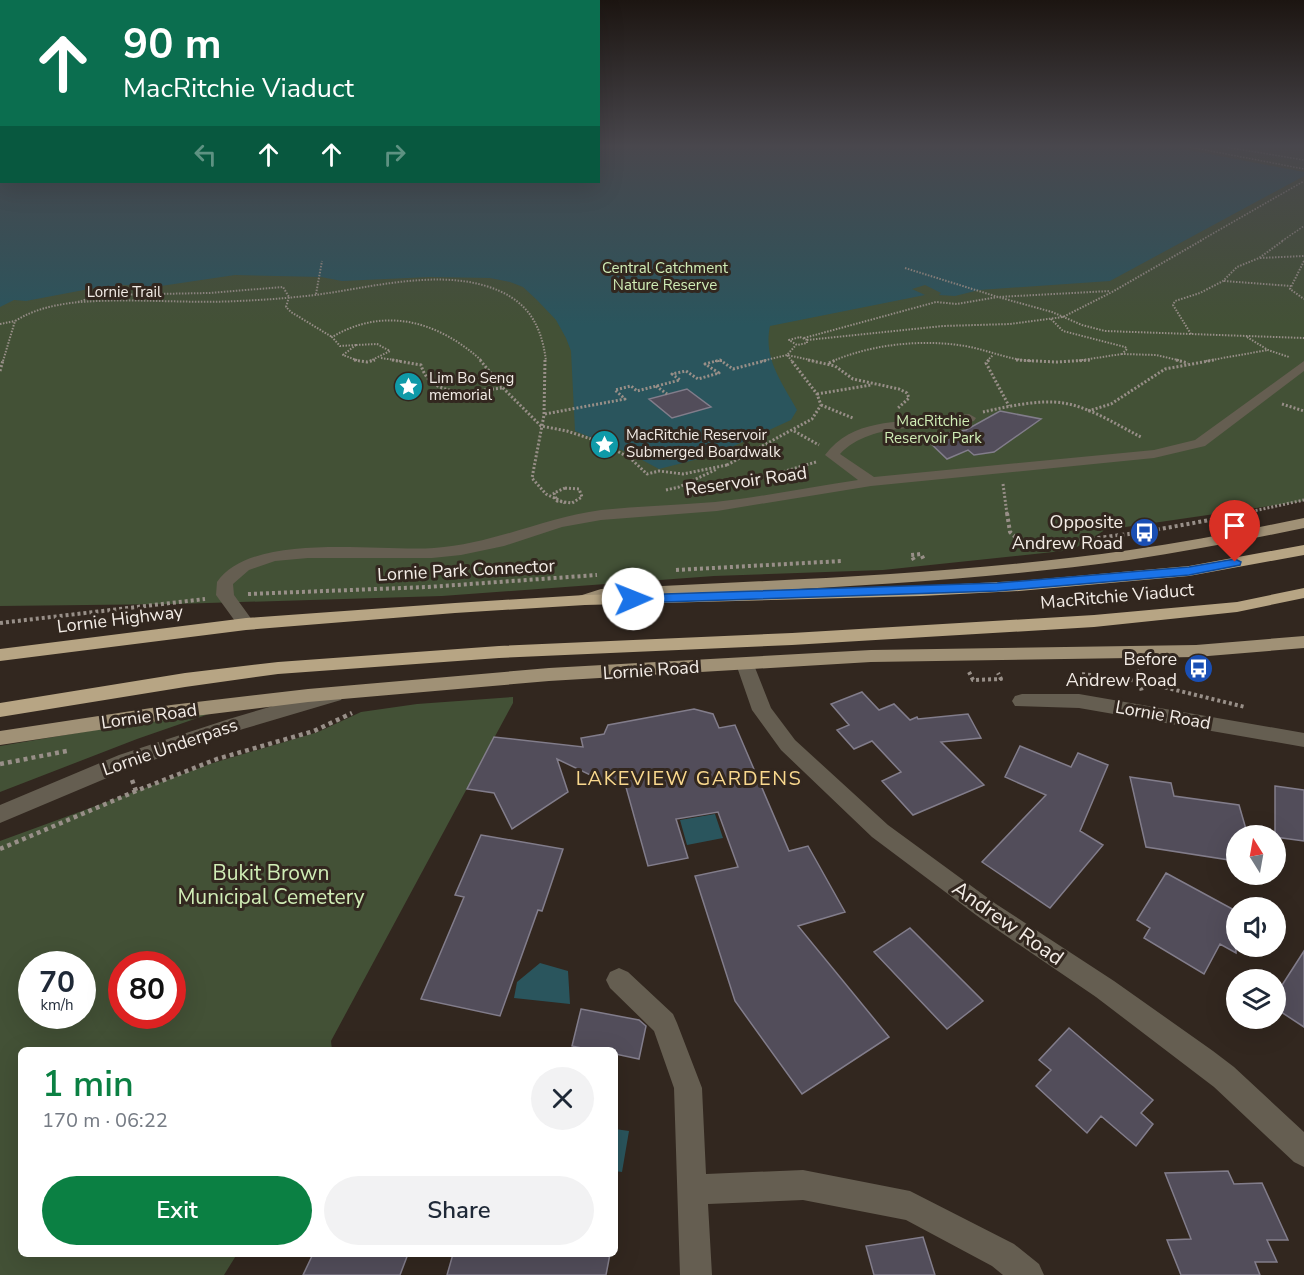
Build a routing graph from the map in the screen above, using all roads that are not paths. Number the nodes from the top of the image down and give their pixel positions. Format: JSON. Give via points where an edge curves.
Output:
{"nodes":[{"id":1,"x":1300,"y":362,"type":"edge"},
{"id":2,"x":969,"y":418,"type":"road end"},
{"id":3,"x":871,"y":482,"type":"junction"},
{"id":4,"x":1304,"y":523,"type":"edge"},
{"id":5,"x":1304,"y":550,"type":"edge"},
{"id":6,"x":1304,"y":593,"type":"edge"},
{"id":7,"x":585,"y":600,"type":"junction"},
{"id":8,"x":246,"y":624,"type":"junction"},
{"id":9,"x":968,"y":627,"type":"joint"},
{"id":10,"x":1304,"y":642,"type":"edge"},
{"id":11,"x":0,"y":655,"type":"edge"},
{"id":12,"x":745,"y":664,"type":"junction"},
{"id":13,"x":345,"y":692,"type":"junction"},
{"id":14,"x":1022,"y":701,"type":"dead end"},
{"id":15,"x":0,"y":710,"type":"edge"},
{"id":16,"x":0,"y":738,"type":"edge"},
{"id":17,"x":1304,"y":740,"type":"edge"},
{"id":18,"x":0,"y":814,"type":"edge"},
{"id":19,"x":619,"y":980,"type":"dead end"},
{"id":20,"x":1304,"y":1152,"type":"edge"},
{"id":21,"x":692,"y":1190,"type":"junction"},
{"id":22,"x":696,"y":1275,"type":"edge"},
{"id":23,"x":1028,"y":1275,"type":"edge"}],
"edges":[{"from":1,"to":3,"type":"street","name":"Reservoir Road","via":[[1200,443],[1154,454]]},
{"from":2,"to":3,"type":"street","via":[[897,424],[850,436],[832,455]]},
{"from":3,"to":8,"type":"street","name":"Reservoir Road","via":[[717,507],[601,515],[461,550],[272,556],[243,567],[225,582],[225,595]]},
{"from":4,"to":7,"type":"main road","via":[[1239,538],[1077,562],[929,577],[601,594]]},
{"from":5,"to":7,"type":"highway","name":"MacRitchie Viaduct","via":[[1189,571],[952,590]]},
{"from":6,"to":9,"type":"highway","name":"MacRitchie Viaduct","via":[[1237,607],[1094,621]]},
{"from":7,"to":8,"type":"highway"},
{"from":8,"to":11,"type":"highway","name":"Lornie Highway"},
{"from":9,"to":15,"type":"highway","name":"Lornie Road","via":[[373,660],[185,680]]},
{"from":10,"to":12,"type":"main road","name":"Lornie Road","via":[[1252,649],[1133,655],[964,652]]},
{"from":12,"to":13,"type":"main road","name":"Lornie Road"},
{"from":12,"to":20,"type":"street","name":"Andrew Road","via":[[762,710],[788,745],[880,831],[1203,1061]]},
{"from":13,"to":16,"type":"main road","name":"Lornie Road"},
{"from":13,"to":18,"type":"street","name":"Lornie Underpass","via":[[126,761]]},
{"from":14,"to":17,"type":"street","name":"Lornie Road","via":[[1079,701]]},
{"from":19,"to":21,"type":"street","via":[[664,1023],[688,1088]]},
{"from":21,"to":22,"type":"street"},
{"from":21,"to":23,"type":"street","via":[[803,1185],[910,1206],[1003,1255]]}]}
